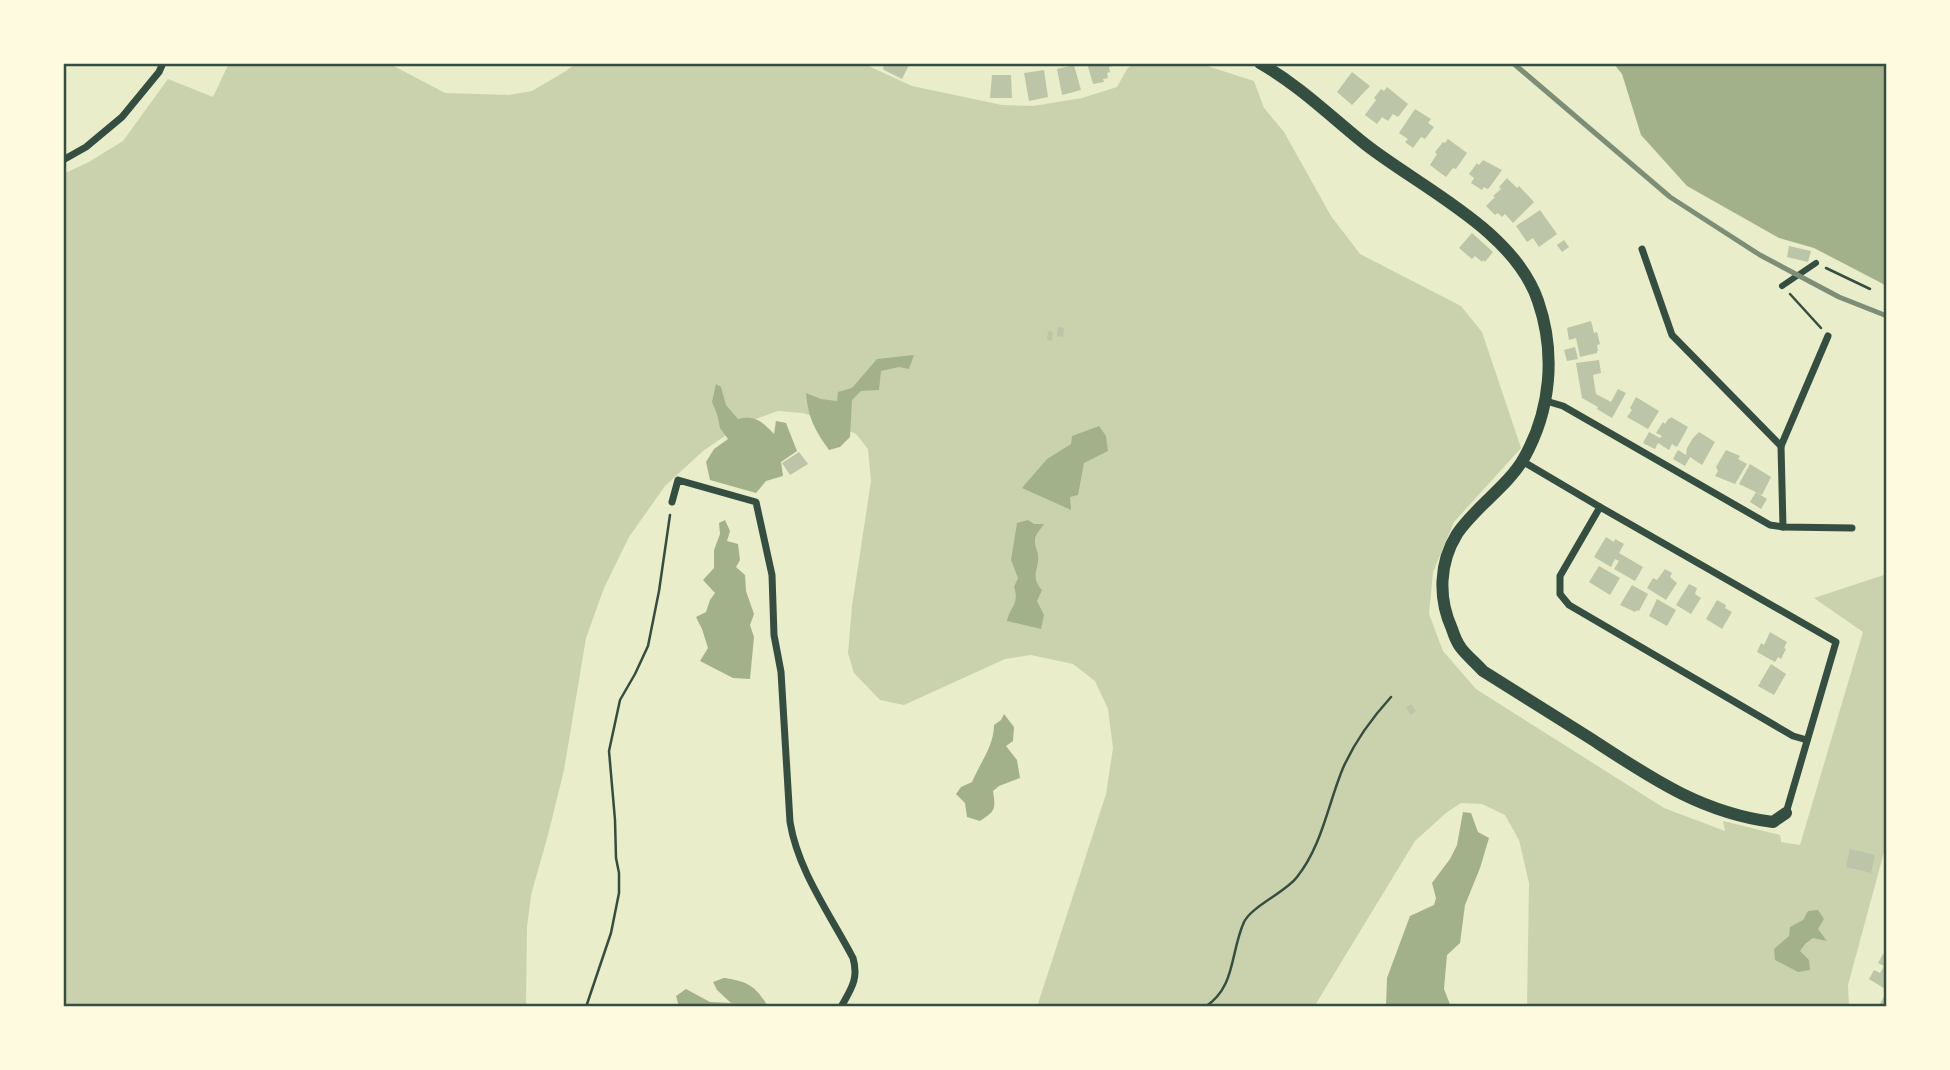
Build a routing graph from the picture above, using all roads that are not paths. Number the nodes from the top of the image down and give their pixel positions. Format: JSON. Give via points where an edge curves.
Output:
{"nodes":[{"id":1,"x":163,"y":63,"type":"edge"},
{"id":2,"x":1261,"y":63,"type":"edge"},
{"id":3,"x":63,"y":160,"type":"edge"},
{"id":4,"x":1642,"y":249,"type":"dead end"},
{"id":5,"x":1816,"y":263,"type":"road end"},
{"id":6,"x":1782,"y":286,"type":"road end"},
{"id":7,"x":1828,"y":335,"type":"road end"},
{"id":8,"x":1546,"y":401,"type":"junction"},
{"id":9,"x":1782,"y":446,"type":"junction"},
{"id":10,"x":1522,"y":461,"type":"junction"},
{"id":11,"x":672,"y":502,"type":"road end"},
{"id":12,"x":1600,"y":507,"type":"junction"},
{"id":13,"x":1783,"y":527,"type":"junction"},
{"id":14,"x":1852,"y":528,"type":"dead end"},
{"id":15,"x":1807,"y":740,"type":"junction"},
{"id":16,"x":1786,"y":813,"type":"joint"},
{"id":17,"x":841,"y":1007,"type":"edge"}],
"edges":[{"from":1,"to":3,"type":"street","via":[[122,117]]},
{"from":2,"to":8,"type":"street","via":[[1486,229],[1517,261],[1538,298],[1548,336]]},
{"from":4,"to":9,"type":"street","via":[[1672,335]]},
{"from":5,"to":6,"type":"street"},
{"from":7,"to":9,"type":"street"},
{"from":8,"to":10,"type":"street"},
{"from":8,"to":13,"type":"street","via":[[1563,406],[1770,525]]},
{"from":9,"to":13,"type":"street"},
{"from":10,"to":12,"type":"street"},
{"from":10,"to":16,"type":"street","via":[[1458,533],[1446,557],[1441,586],[1446,616],[1460,647],[1483,671],[1667,786],[1720,811],[1754,819],[1773,821]]},
{"from":11,"to":17,"type":"street","via":[[678,480],[756,502],[772,575],[793,841],[857,972]]},
{"from":12,"to":15,"type":"street","via":[[1836,642]]},
{"from":12,"to":15,"type":"street","via":[[1560,576],[1560,594],[1569,605]]},
{"from":13,"to":14,"type":"street"},
{"from":15,"to":16,"type":"street"}]}
